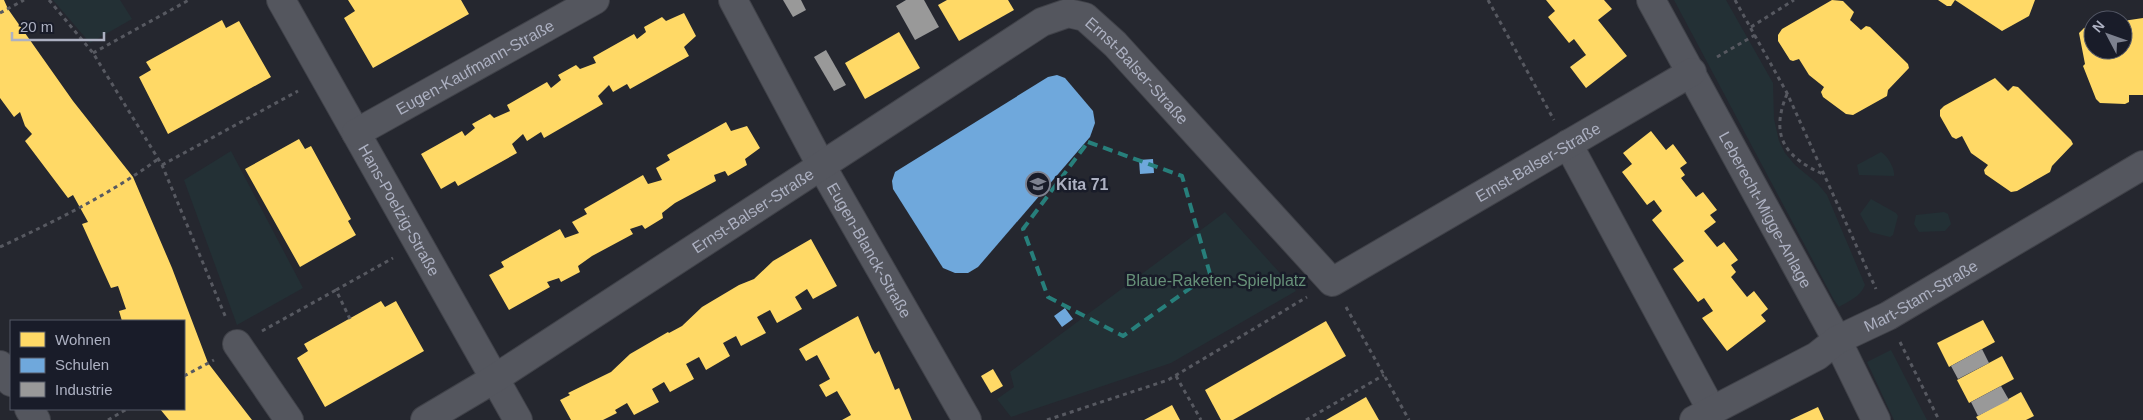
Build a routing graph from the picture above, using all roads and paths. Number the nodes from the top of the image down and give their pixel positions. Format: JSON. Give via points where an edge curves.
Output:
{"nodes":[{"id":1,"x":24,"y":0,"type":"edge"},
{"id":2,"x":49,"y":0,"type":"edge"},
{"id":3,"x":189,"y":0,"type":"edge"},
{"id":4,"x":281,"y":0,"type":"edge"},
{"id":5,"x":595,"y":0,"type":"edge"},
{"id":6,"x":733,"y":0,"type":"edge"},
{"id":7,"x":1488,"y":0,"type":"edge"},
{"id":8,"x":1651,"y":0,"type":"edge"},
{"id":9,"x":1736,"y":0,"type":"edge"},
{"id":10,"x":1794,"y":0,"type":"edge"},
{"id":11,"x":0,"y":13,"type":"edge"},
{"id":12,"x":1751,"y":27,"type":"junction"},
{"id":13,"x":1756,"y":35,"type":"junction"},
{"id":14,"x":93,"y":53,"type":"junction"},
{"id":15,"x":1692,"y":72,"type":"junction"},
{"id":16,"x":324,"y":77,"type":"junction"},
{"id":17,"x":1787,"y":93,"type":"junction"},
{"id":18,"x":356,"y":133,"type":"junction"},
{"id":19,"x":1568,"y":144,"type":"junction"},
{"id":20,"x":158,"y":159,"type":"junction"},
{"id":21,"x":2143,"y":165,"type":"edge"},
{"id":22,"x":162,"y":166,"type":"junction"},
{"id":23,"x":822,"y":168,"type":"junction"},
{"id":24,"x":1826,"y":175,"type":"junction"},
{"id":25,"x":418,"y":244,"type":"junction"},
{"id":26,"x":0,"y":247,"type":"edge"},
{"id":27,"x":1332,"y":282,"type":"junction"},
{"id":28,"x":1888,"y":316,"type":"junction"},
{"id":29,"x":350,"y":319,"type":"dead end"},
{"id":30,"x":1838,"y":340,"type":"junction"},
{"id":31,"x":237,"y":344,"type":"joint"},
{"id":32,"x":0,"y":365,"type":"edge"},
{"id":33,"x":1176,"y":376,"type":"junction"},
{"id":34,"x":1384,"y":376,"type":"junction"},
{"id":35,"x":494,"y":378,"type":"junction"},
{"id":36,"x":10,"y":380,"type":"edge"},
{"id":37,"x":124,"y":410,"type":"edge"},
{"id":38,"x":1703,"y":415,"type":"edge"},
{"id":39,"x":108,"y":420,"type":"edge"},
{"id":40,"x":288,"y":420,"type":"edge"},
{"id":41,"x":425,"y":420,"type":"edge"},
{"id":42,"x":518,"y":420,"type":"edge"},
{"id":43,"x":967,"y":420,"type":"edge"},
{"id":44,"x":1047,"y":420,"type":"edge"},
{"id":45,"x":1201,"y":420,"type":"edge"},
{"id":46,"x":1306,"y":420,"type":"edge"},
{"id":47,"x":1409,"y":420,"type":"edge"},
{"id":48,"x":1876,"y":420,"type":"edge"},
{"id":49,"x":1939,"y":420,"type":"edge"}],
"edges":[{"from":1,"to":11,"type":"path"},
{"from":2,"to":14,"type":"path"},
{"from":3,"to":14,"type":"path"},
{"from":4,"to":16,"type":"street","name":"Hans-Poelzig-Straße"},
{"from":5,"to":18,"type":"street","name":"Eugen-Kaufmann-Straße"},
{"from":6,"to":23,"type":"street","name":"Eugen-Blanck-Straße"},
{"from":7,"to":19,"type":"path"},
{"from":8,"to":15,"type":"street","name":"Leberecht-Migge-Anlage"},
{"from":9,"to":12,"type":"path"},
{"from":10,"to":12,"type":"path"},
{"from":12,"to":13,"type":"path"},
{"from":13,"to":15,"type":"path"},
{"from":13,"to":17,"type":"path"},
{"from":14,"to":20,"type":"path"},
{"from":15,"to":19,"type":"street","name":"Ernst-Balser-Straße"},
{"from":15,"to":30,"type":"street","name":"Leberecht-Migge-Anlage"},
{"from":16,"to":18,"type":"street","name":"Hans-Poelzig-Straße"},
{"from":16,"to":22,"type":"path"},
{"from":17,"to":24,"type":"path"},
{"from":17,"to":24,"type":"path","via":[[1779,120],[1786,146],[1798,162]]},
{"from":18,"to":25,"type":"street","name":"Hans-Poelzig-Straße"},
{"from":19,"to":27,"type":"street","name":"Ernst-Balser-Straße"},
{"from":19,"to":38,"type":"street"},
{"from":20,"to":22,"type":"path"},
{"from":20,"to":26,"type":"path","via":[[80,209]]},
{"from":21,"to":28,"type":"street","name":"Mart-Stam-Straße"},
{"from":22,"to":31,"type":"path"},
{"from":23,"to":27,"type":"street","name":"Ernst-Balser-Straße","via":[[1042,22],[1068,13],[1085,17],[1115,44]]},
{"from":23,"to":35,"type":"street","name":"Ernst-Balser-Straße"},
{"from":23,"to":43,"type":"street","name":"Eugen-Blanck-Straße"},
{"from":24,"to":28,"type":"path"},
{"from":25,"to":29,"type":"path","via":[[336,290]]},
{"from":25,"to":35,"type":"street","name":"Hans-Poelzig-Straße"},
{"from":27,"to":33,"type":"path"},
{"from":27,"to":34,"type":"path"},
{"from":28,"to":30,"type":"street","name":"Mart-Stam-Straße"},
{"from":28,"to":49,"type":"path"},
{"from":30,"to":38,"type":"street","name":"Mart-Stam-Straße","via":[[1817,356]]},
{"from":30,"to":48,"type":"street","name":"Leberecht-Migge-Anlage"},
{"from":31,"to":40,"type":"street"},
{"from":32,"to":36,"type":"street"},
{"from":33,"to":44,"type":"path"},
{"from":33,"to":45,"type":"path"},
{"from":34,"to":46,"type":"path"},
{"from":34,"to":47,"type":"path"},
{"from":35,"to":41,"type":"street","name":"Ernst-Balser-Straße"},
{"from":35,"to":42,"type":"street","name":"Hans-Poelzig-Straße"},
{"from":37,"to":39,"type":"path"}]}
